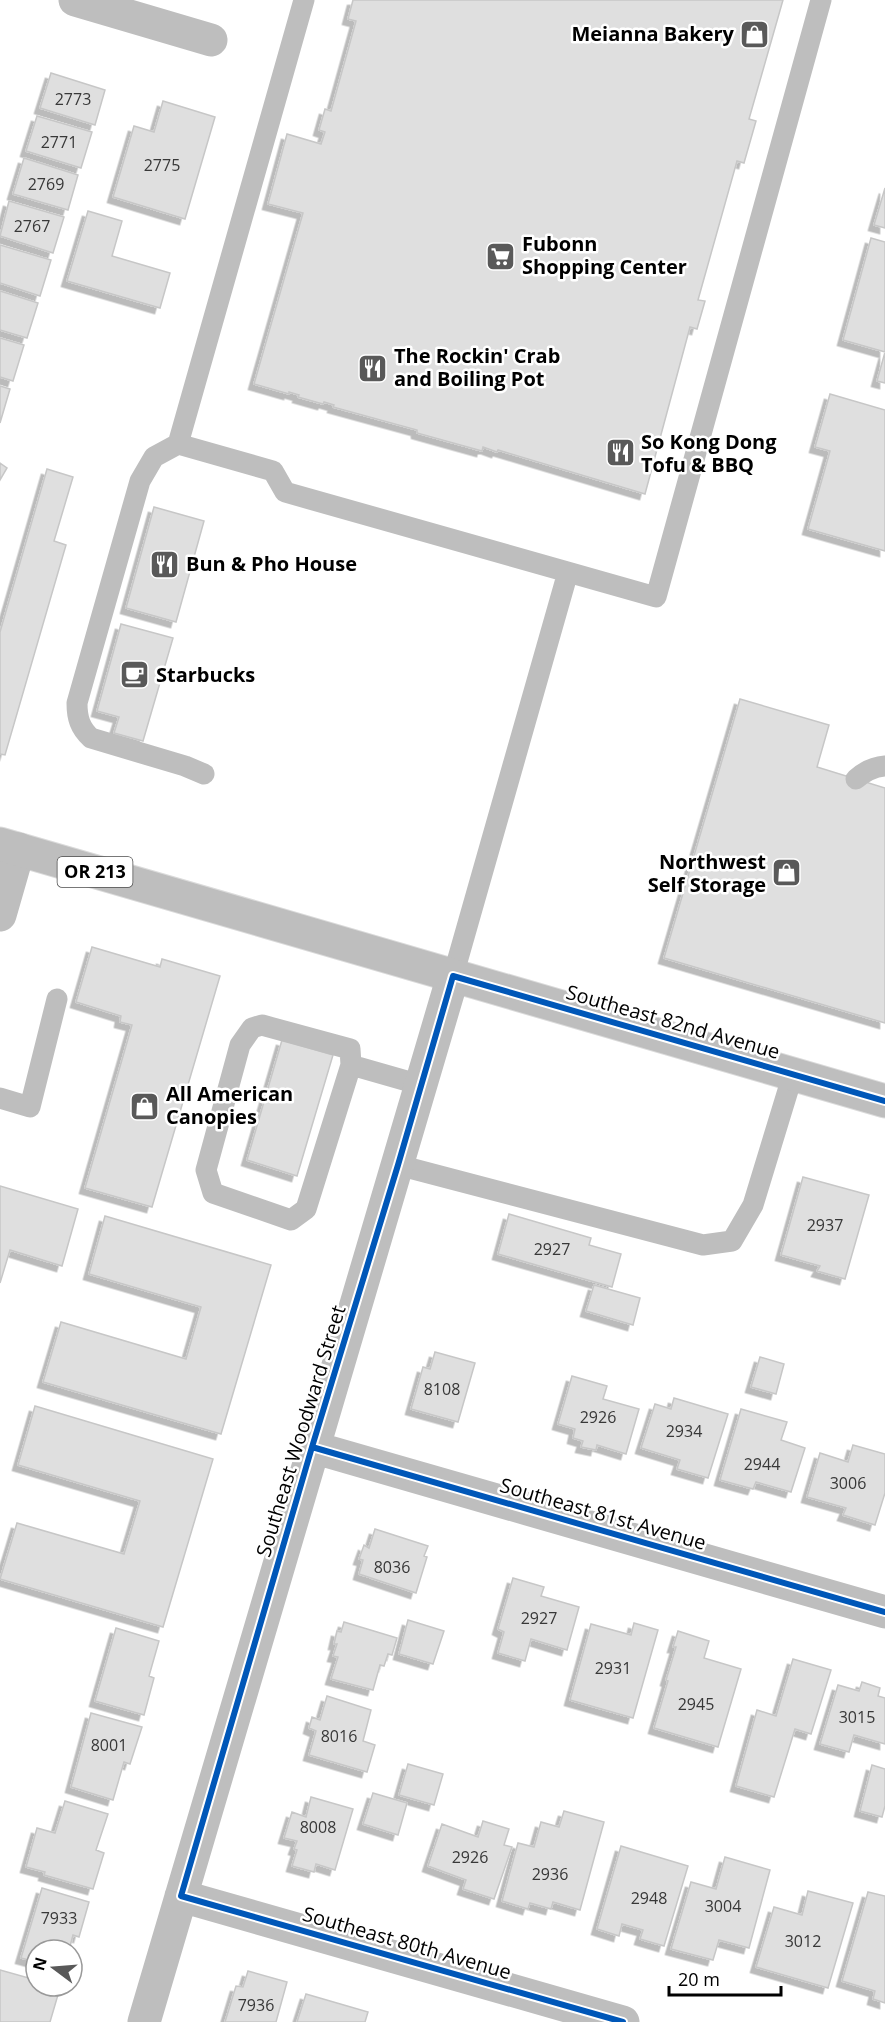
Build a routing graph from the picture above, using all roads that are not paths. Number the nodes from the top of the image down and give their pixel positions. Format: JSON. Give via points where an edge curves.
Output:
{"nodes":[{"id":1,"x":75,"y":0,"type":"edge"},
{"id":2,"x":304,"y":0,"type":"edge"},
{"id":3,"x":821,"y":0,"type":"edge"},
{"id":4,"x":211,"y":40,"type":"dead end"},
{"id":5,"x":178,"y":444,"type":"junction"},
{"id":6,"x":568,"y":572,"type":"junction"},
{"id":7,"x":885,"y":766,"type":"edge"},
{"id":8,"x":204,"y":774,"type":"dead end"},
{"id":9,"x":856,"y":779,"type":"dead end"},
{"id":10,"x":10,"y":847,"type":"edge"},
{"id":11,"x":0,"y":915,"type":"edge"},
{"id":12,"x":453,"y":975,"type":"junction"},
{"id":13,"x":57,"y":999,"type":"dead end"},
{"id":14,"x":351,"y":1065,"type":"junction"},
{"id":15,"x":793,"y":1074,"type":"junction"},
{"id":16,"x":421,"y":1086,"type":"junction"},
{"id":17,"x":0,"y":1098,"type":"edge"},
{"id":18,"x":885,"y":1101,"type":"edge"},
{"id":19,"x":398,"y":1165,"type":"junction"},
{"id":20,"x":312,"y":1447,"type":"junction"},
{"id":21,"x":885,"y":1612,"type":"edge"},
{"id":22,"x":181,"y":1896,"type":"junction"},
{"id":23,"x":144,"y":2022,"type":"edge"},
{"id":24,"x":623,"y":2022,"type":"edge"}],
"edges":[{"from":1,"to":4,"type":"street"},
{"from":2,"to":5,"type":"lane"},
{"from":3,"to":6,"type":"lane","via":[[656,597]]},
{"from":5,"to":6,"type":"lane","via":[[273,471],[285,492]]},
{"from":5,"to":8,"type":"lane","via":[[154,458],[140,481],[77,713],[81,727],[91,738]]},
{"from":6,"to":12,"type":"lane"},
{"from":7,"to":9,"type":"lane","via":[[871,768]]},
{"from":10,"to":11,"type":"street"},
{"from":10,"to":12,"type":"street","name":"Southeast 82nd Avenue","number":"OR 213"},
{"from":12,"to":15,"type":"street","name":"Southeast 82nd Avenue","number":"OR 213"},
{"from":12,"to":16,"type":"street","name":"Southeast Woodward Street"},
{"from":13,"to":17,"type":"lane","via":[[30,1107]]},
{"from":14,"to":14,"type":"lane","via":[[350,1049],[262,1025],[252,1028],[240,1046],[206,1170],[213,1193],[291,1220],[306,1209]]},
{"from":14,"to":16,"type":"lane"},
{"from":15,"to":18,"type":"street","name":"Southeast 82nd Avenue","number":"OR 213"},
{"from":15,"to":19,"type":"lane","via":[[753,1205],[732,1241],[703,1245]]},
{"from":16,"to":19,"type":"street","name":"Southeast Woodward Street"},
{"from":19,"to":20,"type":"street","name":"Southeast Woodward Street"},
{"from":20,"to":21,"type":"street","name":"Southeast 81st Avenue"},
{"from":20,"to":22,"type":"street","name":"Southeast Woodward Street"},
{"from":22,"to":23,"type":"street","name":"Southeast Woodward Street"},
{"from":22,"to":24,"type":"street","name":"Southeast 80th Avenue"}]}
